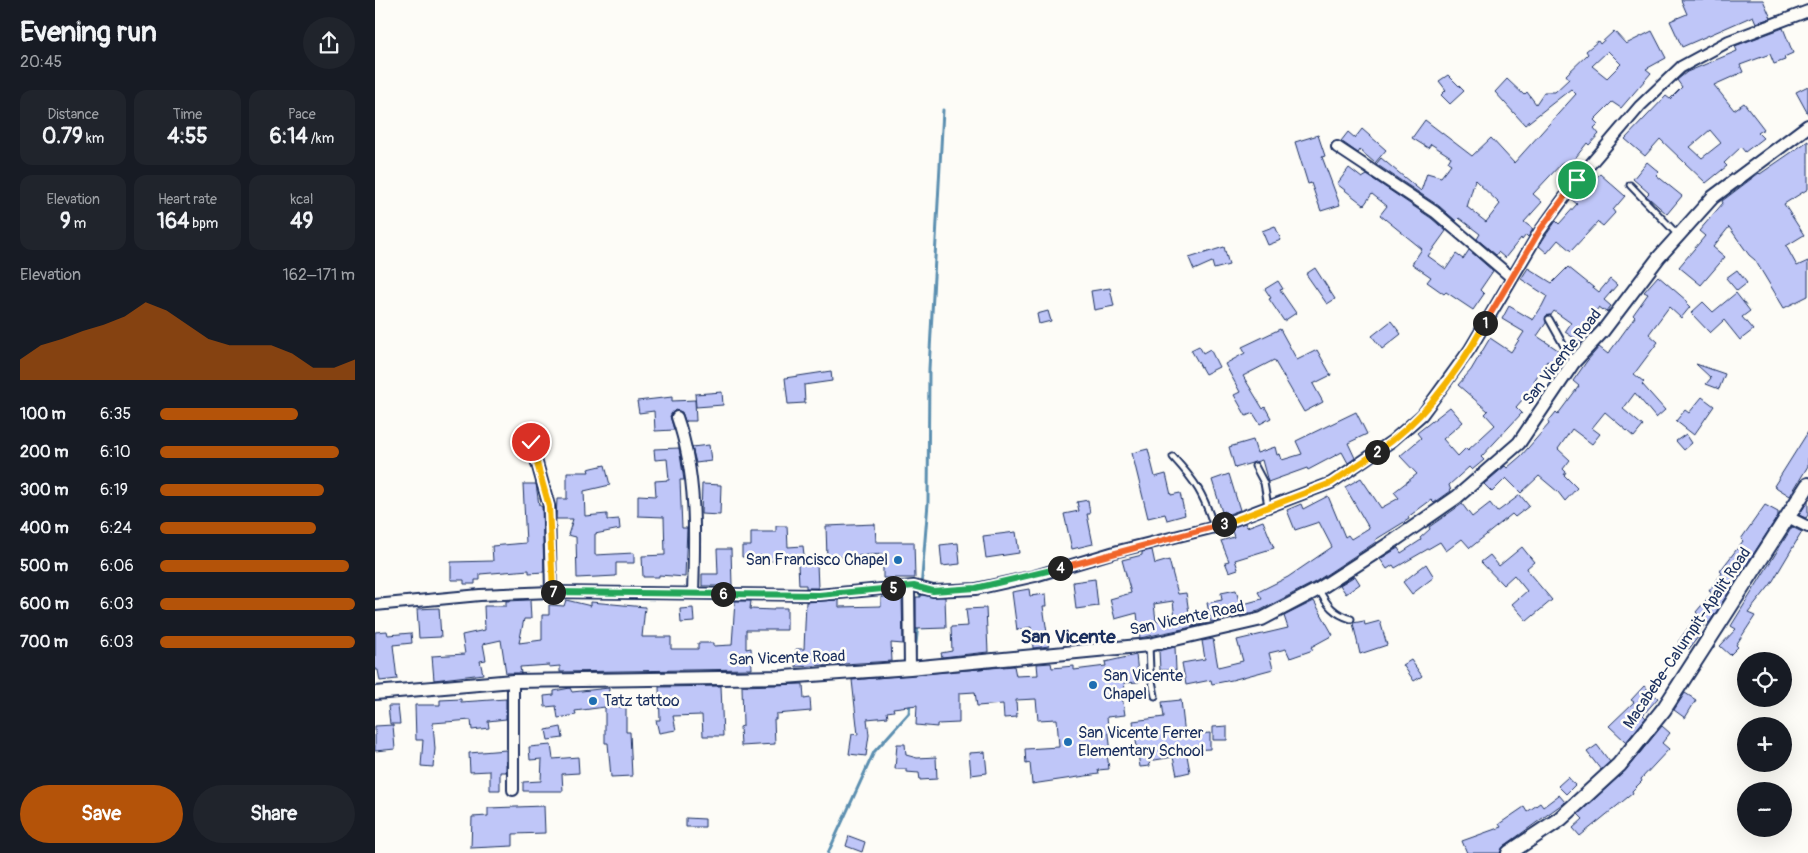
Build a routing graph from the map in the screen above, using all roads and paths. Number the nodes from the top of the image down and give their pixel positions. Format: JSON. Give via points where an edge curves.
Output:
{"nodes":[{"id":1,"x":1808,"y":11,"type":"edge"},
{"id":2,"x":1808,"y":126,"type":"edge"},
{"id":3,"x":1337,"y":146,"type":"dead end"},
{"id":4,"x":1630,"y":186,"type":"dead end"},
{"id":5,"x":1678,"y":235,"type":"junction"},
{"id":6,"x":1511,"y":277,"type":"junction"},
{"id":7,"x":1549,"y":319,"type":"dead end"},
{"id":8,"x":1573,"y":363,"type":"junction"},
{"id":9,"x":677,"y":417,"type":"dead end"},
{"id":10,"x":531,"y":442,"type":"dead end"},
{"id":11,"x":1173,"y":457,"type":"dead end"},
{"id":12,"x":1255,"y":466,"type":"dead end"},
{"id":13,"x":1808,"y":485,"type":"edge"},
{"id":14,"x":1268,"y":506,"type":"junction"},
{"id":15,"x":1788,"y":517,"type":"junction"},
{"id":16,"x":1215,"y":527,"type":"junction"},
{"id":17,"x":1808,"y":527,"type":"edge"},
{"id":18,"x":911,"y":586,"type":"junction"},
{"id":19,"x":1319,"y":589,"type":"junction"},
{"id":20,"x":551,"y":592,"type":"junction"},
{"id":21,"x":693,"y":593,"type":"junction"},
{"id":22,"x":375,"y":605,"type":"edge"},
{"id":23,"x":1351,"y":619,"type":"dead end"},
{"id":24,"x":1149,"y":645,"type":"junction"},
{"id":25,"x":915,"y":667,"type":"junction"},
{"id":26,"x":513,"y":682,"type":"junction"},
{"id":27,"x":375,"y":693,"type":"edge"},
{"id":28,"x":1155,"y":696,"type":"dead end"},
{"id":29,"x":513,"y":790,"type":"dead end"},
{"id":30,"x":1509,"y":853,"type":"edge"}],
"edges":[{"from":1,"to":6,"type":"street","via":[[1729,41],[1681,67],[1640,106],[1577,180]]},
{"from":2,"to":5,"type":"street","name":"San Vicente Road","via":[[1713,196]]},
{"from":3,"to":6,"type":"street","via":[[1435,212]]},
{"from":4,"to":5,"type":"lane"},
{"from":5,"to":8,"type":"street","name":"San Vicente Road","via":[[1603,331]]},
{"from":6,"to":14,"type":"street","via":[[1471,350],[1422,415],[1392,442],[1331,483]]},
{"from":7,"to":8,"type":"lane"},
{"from":8,"to":19,"type":"street","name":"San Vicente Road","via":[[1519,443],[1457,496]]},
{"from":9,"to":21,"type":"street","via":[[686,442],[695,510]]},
{"from":10,"to":20,"type":"street","via":[[549,506]]},
{"from":11,"to":16,"type":"lane","via":[[1205,496]]},
{"from":12,"to":14,"type":"lane","via":[[1264,483]]},
{"from":13,"to":15,"type":"main road","name":"Macabebe-Calumpit-Apalit Road"},
{"from":14,"to":16,"type":"street"},
{"from":15,"to":17,"type":"street"},
{"from":15,"to":30,"type":"main road","name":"Macabebe-Calumpit-Apalit Road","via":[[1664,709],[1619,765],[1560,819]]},
{"from":16,"to":18,"type":"street","via":[[1035,576],[976,588],[933,591]]},
{"from":18,"to":21,"type":"street","via":[[819,595]]},
{"from":18,"to":25,"type":"street"},
{"from":19,"to":23,"type":"lane","via":[[1331,609]]},
{"from":19,"to":24,"type":"street","name":"San Vicente Road","via":[[1261,619]]},
{"from":20,"to":21,"type":"street"},
{"from":20,"to":22,"type":"street"},
{"from":24,"to":25,"type":"street","name":"San Vicente Road"},
{"from":24,"to":28,"type":"lane"},
{"from":25,"to":26,"type":"street","name":"San Vicente Road","via":[[784,677]]},
{"from":26,"to":27,"type":"street","name":"San Vicente Road"},
{"from":26,"to":29,"type":"street"}]}
